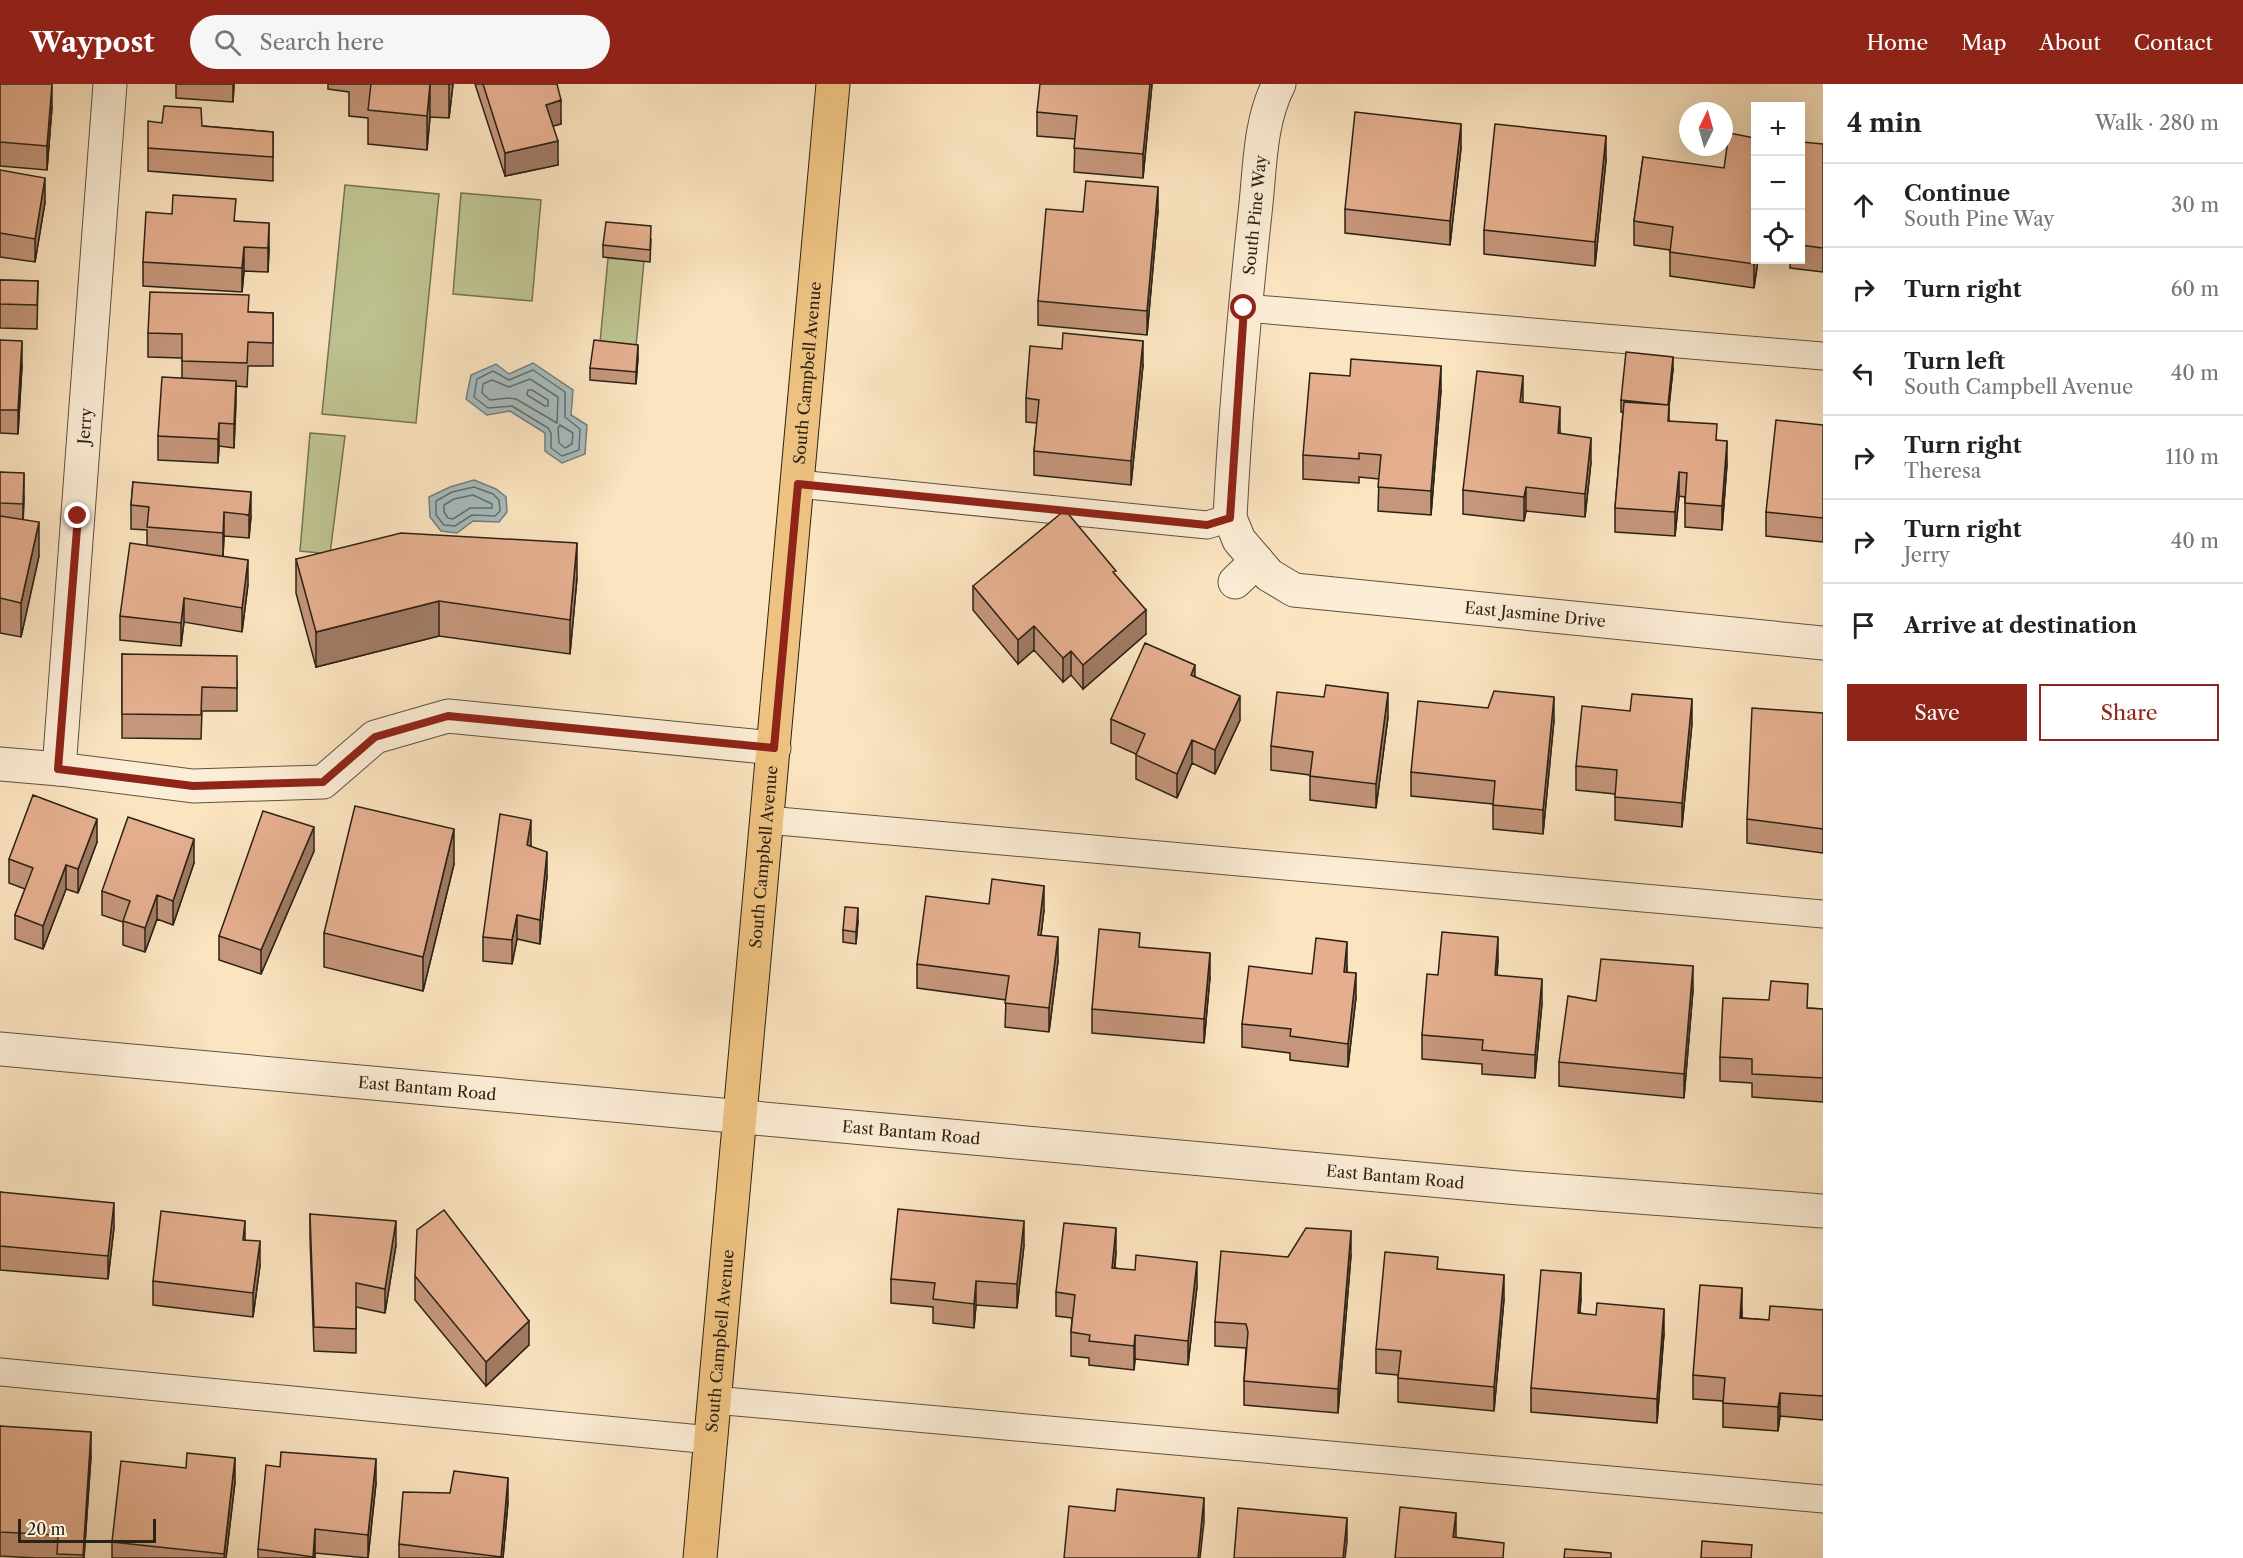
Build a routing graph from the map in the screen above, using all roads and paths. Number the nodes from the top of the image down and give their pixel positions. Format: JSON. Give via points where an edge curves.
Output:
{"nodes":[{"id":1,"x":110,"y":84,"type":"edge"},
{"id":2,"x":833,"y":84,"type":"edge"},
{"id":3,"x":1279,"y":84,"type":"edge"},
{"id":4,"x":1244,"y":308,"type":"junction"},
{"id":5,"x":1823,"y":356,"type":"edge"},
{"id":6,"x":798,"y":484,"type":"junction"},
{"id":7,"x":1230,"y":518,"type":"junction"},
{"id":8,"x":1246,"y":572,"type":"joint"},
{"id":9,"x":1823,"y":643,"type":"edge"},
{"id":10,"x":774,"y":748,"type":"junction"},
{"id":11,"x":0,"y":764,"type":"edge"},
{"id":12,"x":58,"y":769,"type":"junction"},
{"id":13,"x":767,"y":820,"type":"junction"},
{"id":14,"x":1823,"y":915,"type":"edge"},
{"id":15,"x":0,"y":1049,"type":"edge"},
{"id":16,"x":739,"y":1117,"type":"junction"},
{"id":17,"x":1823,"y":1211,"type":"edge"},
{"id":18,"x":0,"y":1372,"type":"edge"},
{"id":19,"x":714,"y":1400,"type":"junction"},
{"id":20,"x":711,"y":1440,"type":"junction"},
{"id":21,"x":1823,"y":1499,"type":"edge"},
{"id":22,"x":700,"y":1558,"type":"edge"}],
"edges":[{"from":1,"to":12,"type":"street","name":"Jerry"},
{"from":2,"to":6,"type":"main road","name":"South Campbell Avenue"},
{"from":3,"to":4,"type":"street","name":"South Pine Way","via":[[1270,100],[1263,144]]},
{"from":4,"to":5,"type":"lane"},
{"from":4,"to":7,"type":"street","name":"South Pine Way"},
{"from":6,"to":7,"type":"lane","via":[[1207,525]]},
{"from":6,"to":10,"type":"main road","name":"South Campbell Avenue"},
{"from":7,"to":8,"type":"street","name":"South Pine Way"},
{"from":8,"to":9,"type":"street","name":"East Jasmine Drive","via":[[1269,575],[1294,590]]},
{"from":10,"to":12,"type":"street","via":[[448,716],[375,737],[323,782],[193,786]]},
{"from":10,"to":13,"type":"main road","name":"South Campbell Avenue"},
{"from":11,"to":12,"type":"street"},
{"from":13,"to":14,"type":"lane"},
{"from":13,"to":16,"type":"main road","name":"South Campbell Avenue"},
{"from":15,"to":16,"type":"street","name":"East Bantam Road"},
{"from":16,"to":17,"type":"street","name":"East Bantam Road","via":[[1519,1188]]},
{"from":16,"to":19,"type":"main road","name":"South Campbell Avenue"},
{"from":18,"to":20,"type":"lane"},
{"from":19,"to":20,"type":"main road","name":"South Campbell Avenue"},
{"from":19,"to":21,"type":"lane"},
{"from":20,"to":22,"type":"main road","name":"South Campbell Avenue"}]}
